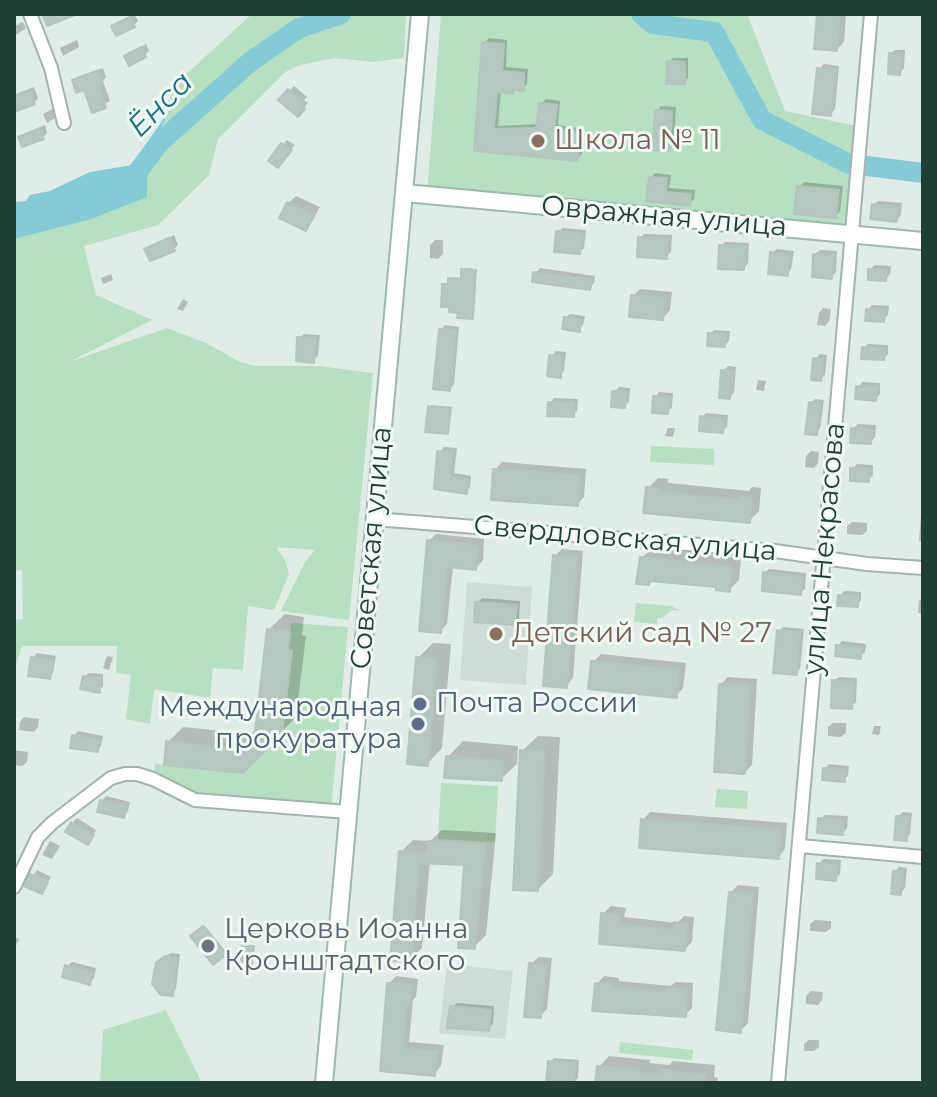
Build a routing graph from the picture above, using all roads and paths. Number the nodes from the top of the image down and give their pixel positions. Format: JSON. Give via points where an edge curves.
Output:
{"nodes":[{"id":1,"x":30,"y":14,"type":"edge"},
{"id":2,"x":420,"y":14,"type":"edge"},
{"id":3,"x":871,"y":14,"type":"edge"},
{"id":4,"x":64,"y":123,"type":"dead end"},
{"id":5,"x":405,"y":193,"type":"junction"},
{"id":6,"x":853,"y":235,"type":"junction"},
{"id":7,"x":923,"y":241,"type":"edge"},
{"id":8,"x":375,"y":519,"type":"junction"},
{"id":9,"x":824,"y":557,"type":"junction"},
{"id":10,"x":923,"y":568,"type":"edge"},
{"id":11,"x":348,"y":812,"type":"junction"},
{"id":12,"x":800,"y":846,"type":"junction"},
{"id":13,"x":923,"y":857,"type":"edge"},
{"id":14,"x":14,"y":887,"type":"edge"},
{"id":15,"x":324,"y":1083,"type":"edge"},
{"id":16,"x":778,"y":1083,"type":"edge"}],
"edges":[{"from":1,"to":4,"type":"street"},
{"from":2,"to":5,"type":"main road","name":"Советская улица"},
{"from":3,"to":6,"type":"street","name":"улица Некрасова"},
{"from":5,"to":6,"type":"main road","name":"Овражная улица"},
{"from":5,"to":8,"type":"main road","name":"Советская улица"},
{"from":6,"to":7,"type":"main road","name":"Овражная улица"},
{"from":6,"to":9,"type":"street","name":"улица Некрасова"},
{"from":8,"to":9,"type":"street","name":"Свердловская улица"},
{"from":8,"to":11,"type":"main road","name":"Советская улица"},
{"from":9,"to":10,"type":"street","name":"Свердловская улица"},
{"from":9,"to":12,"type":"street","name":"улица Некрасова"},
{"from":11,"to":14,"type":"street","via":[[195,800],[153,779],[125,774],[111,778],[38,837]]},
{"from":11,"to":15,"type":"main road","name":"Советская улица"},
{"from":12,"to":13,"type":"street"},
{"from":12,"to":16,"type":"street","name":"улица Некрасова"}]}
